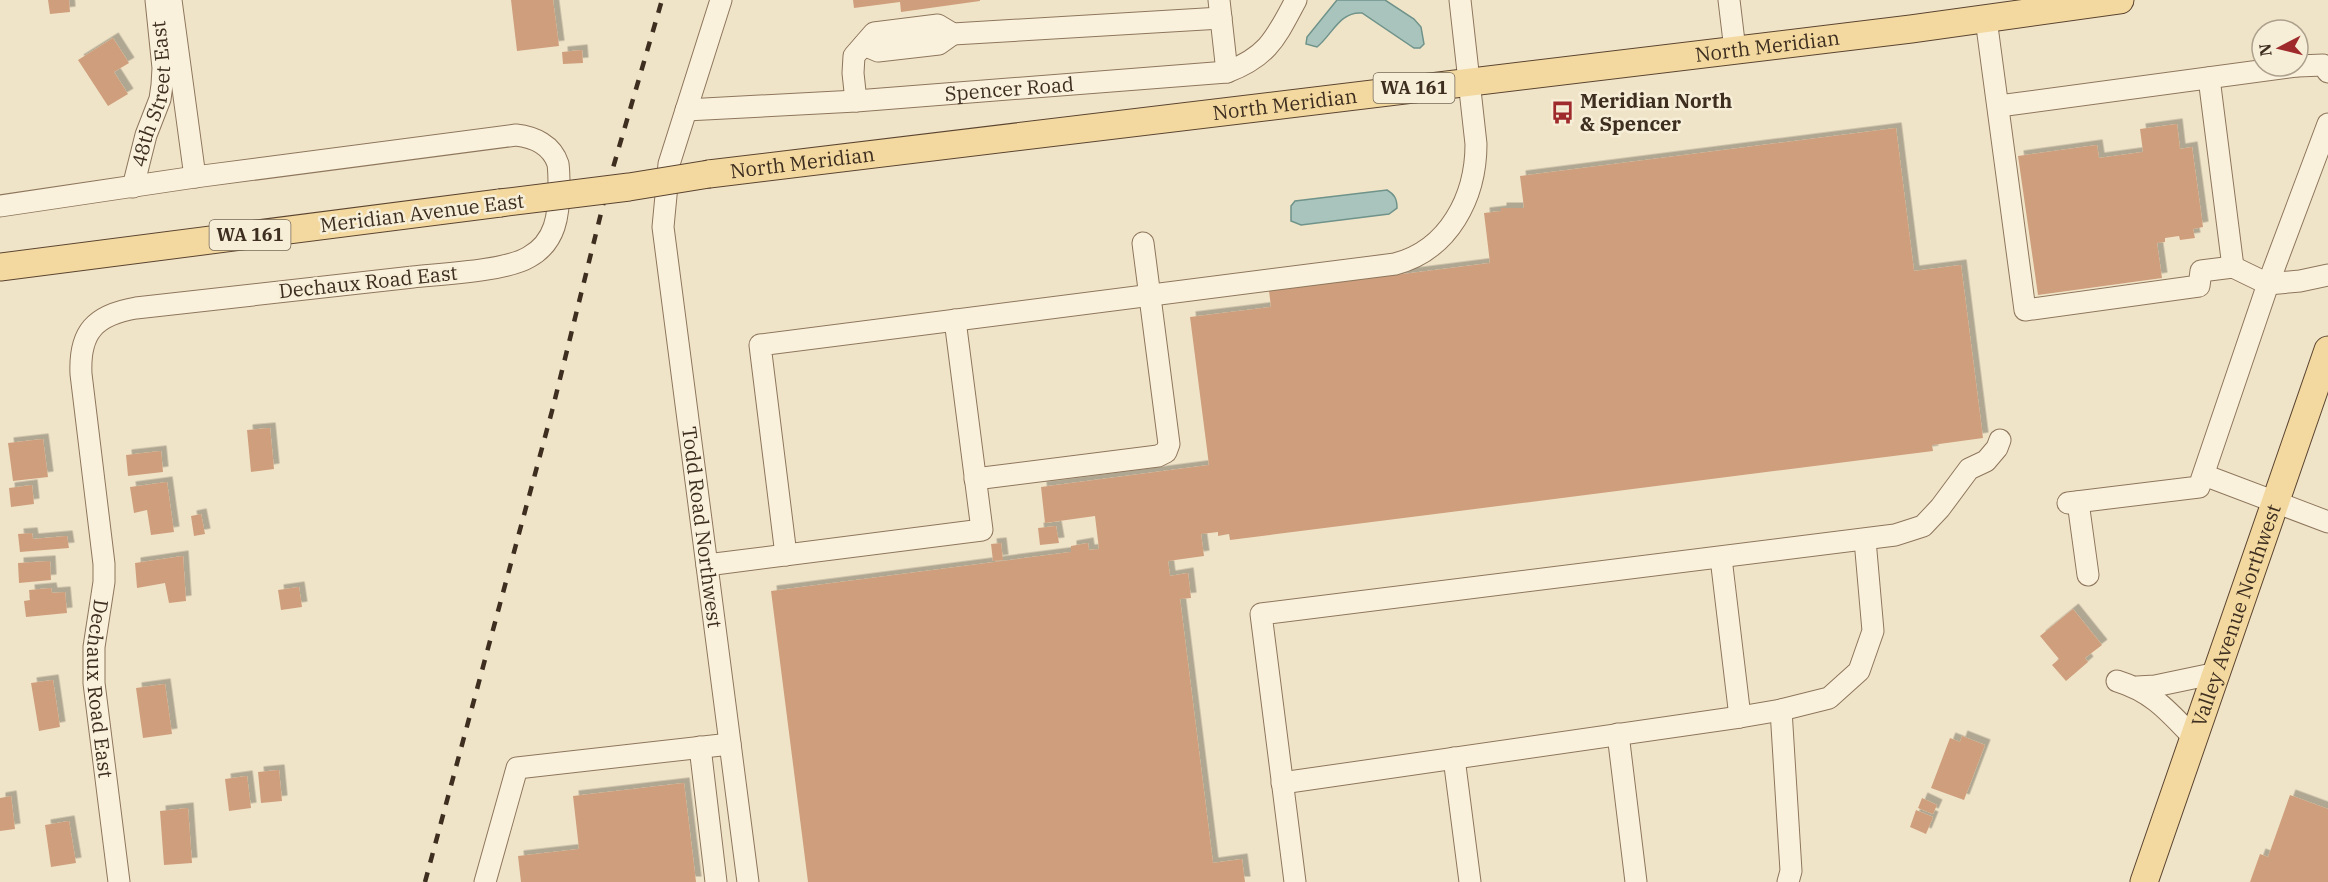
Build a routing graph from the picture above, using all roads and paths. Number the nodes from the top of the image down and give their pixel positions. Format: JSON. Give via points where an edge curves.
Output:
{"nodes":[{"id":1,"x":156,"y":0,"type":"edge"},
{"id":2,"x":171,"y":0,"type":"edge"},
{"id":3,"x":721,"y":0,"type":"edge"},
{"id":4,"x":1460,"y":0,"type":"edge"},
{"id":5,"x":1729,"y":0,"type":"edge"},
{"id":6,"x":2120,"y":0,"type":"edge"},
{"id":7,"x":1292,"y":2,"type":"edge"},
{"id":8,"x":1220,"y":9,"type":"edge"},
{"id":9,"x":1993,"y":12,"type":"edge"},
{"id":10,"x":1735,"y":50,"type":"junction"},
{"id":11,"x":2310,"y":66,"type":"edge"},
{"id":12,"x":1227,"y":72,"type":"junction"},
{"id":13,"x":2250,"y":72,"type":"edge"},
{"id":14,"x":2328,"y":72,"type":"edge"},
{"id":15,"x":2209,"y":78,"type":"junction"},
{"id":16,"x":1469,"y":82,"type":"junction"},
{"id":17,"x":856,"y":100,"type":"junction"},
{"id":18,"x":1999,"y":106,"type":"junction"},
{"id":19,"x":686,"y":110,"type":"junction"},
{"id":20,"x":2328,"y":124,"type":"edge"},
{"id":21,"x":195,"y":177,"type":"junction"},
{"id":22,"x":133,"y":187,"type":"junction"},
{"id":23,"x":629,"y":187,"type":"joint"},
{"id":24,"x":0,"y":206,"type":"edge"},
{"id":25,"x":1143,"y":243,"type":"dead end"},
{"id":26,"x":0,"y":267,"type":"edge"},
{"id":27,"x":2233,"y":267,"type":"junction"},
{"id":28,"x":2328,"y":275,"type":"edge"},
{"id":29,"x":2268,"y":284,"type":"junction"},
{"id":30,"x":1150,"y":295,"type":"junction"},
{"id":31,"x":955,"y":320,"type":"junction"},
{"id":32,"x":2328,"y":350,"type":"edge"},
{"id":33,"x":2000,"y":440,"type":"dead end"},
{"id":34,"x":2204,"y":475,"type":"junction"},
{"id":35,"x":975,"y":479,"type":"junction"},
{"id":36,"x":2276,"y":501,"type":"junction"},
{"id":37,"x":2328,"y":522,"type":"edge"},
{"id":38,"x":1865,"y":540,"type":"junction"},
{"id":39,"x":786,"y":555,"type":"junction"},
{"id":40,"x":1721,"y":558,"type":"junction"},
{"id":41,"x":707,"y":565,"type":"junction"},
{"id":42,"x":2088,"y":575,"type":"dead end"},
{"id":43,"x":2217,"y":673,"type":"junction"},
{"id":44,"x":1781,"y":710,"type":"junction"},
{"id":45,"x":1740,"y":717,"type":"junction"},
{"id":46,"x":1618,"y":734,"type":"junction"},
{"id":47,"x":2194,"y":738,"type":"junction"},
{"id":48,"x":730,"y":744,"type":"junction"},
{"id":49,"x":700,"y":747,"type":"junction"},
{"id":50,"x":1454,"y":758,"type":"junction"},
{"id":51,"x":1282,"y":783,"type":"junction"},
{"id":52,"x":119,"y":882,"type":"edge"},
{"id":53,"x":485,"y":882,"type":"edge"},
{"id":54,"x":716,"y":882,"type":"edge"},
{"id":55,"x":748,"y":882,"type":"edge"},
{"id":56,"x":1295,"y":882,"type":"edge"},
{"id":57,"x":1470,"y":882,"type":"edge"},
{"id":58,"x":1636,"y":882,"type":"edge"},
{"id":59,"x":1788,"y":882,"type":"edge"},
{"id":60,"x":2144,"y":882,"type":"edge"}],
"edges":[{"from":1,"to":22,"type":"street","name":"48th Street East","via":[[162,85]]},
{"from":2,"to":21,"type":"street"},
{"from":3,"to":19,"type":"street","name":"Todd Road Northwest"},
{"from":4,"to":16,"type":"street"},
{"from":5,"to":10,"type":"street"},
{"from":6,"to":9,"type":"main road","name":"North Meridian","number":"WA 161"},
{"from":7,"to":12,"type":"street","name":"Spencer Road","via":[[1260,56]]},
{"from":8,"to":12,"type":"street"},
{"from":8,"to":17,"type":"street","via":[[953,34],[939,44],[878,51],[864,45],[853,63]]},
{"from":9,"to":10,"type":"main road","name":"North Meridian","number":"WA 161"},
{"from":9,"to":18,"type":"street"},
{"from":10,"to":16,"type":"main road","name":"North Meridian","number":"WA 161"},
{"from":11,"to":14,"type":"street","via":[[2323,65]]},
{"from":12,"to":17,"type":"street","name":"Spencer Road"},
{"from":13,"to":15,"type":"street"},
{"from":15,"to":18,"type":"street"},
{"from":15,"to":27,"type":"street"},
{"from":16,"to":23,"type":"main road","name":"North Meridian","number":"WA 161","bridge":true},
{"from":16,"to":30,"type":"street","via":[[1476,144],[1472,187],[1442,237],[1420,255],[1395,264]]},
{"from":17,"to":19,"type":"street","name":"Spencer Road"},
{"from":18,"to":27,"type":"street","via":[[2025,310],[2199,286],[2201,271]]},
{"from":19,"to":41,"type":"street","name":"Todd Road Northwest","via":[[668,174],[663,227]]},
{"from":20,"to":29,"type":"street"},
{"from":21,"to":22,"type":"street","name":"Dechaux Road East"},
{"from":21,"to":52,"type":"street","name":"Dechaux Road East","via":[[516,135],[538,140],[554,153],[558,167],[558,216],[548,242],[528,258],[512,264],[136,308],[110,314],[92,327],[83,346],[81,365],[104,564],[94,646],[94,683]]},
{"from":22,"to":24,"type":"street","name":"Dechaux Road East"},
{"from":23,"to":26,"type":"main road","name":"Meridian Avenue East","number":"WA 161","bridge":true},
{"from":25,"to":30,"type":"street"},
{"from":27,"to":29,"type":"street"},
{"from":28,"to":29,"type":"street"},
{"from":29,"to":34,"type":"street"},
{"from":30,"to":31,"type":"street"},
{"from":30,"to":35,"type":"street","via":[[1169,444],[1166,452]]},
{"from":31,"to":35,"type":"street"},
{"from":31,"to":39,"type":"street","via":[[760,345]]},
{"from":32,"to":36,"type":"main road","name":"Valley Avenue Northwest"},
{"from":33,"to":38,"type":"street","via":[[1986,461],[1969,469],[1923,526]]},
{"from":34,"to":36,"type":"street"},
{"from":34,"to":42,"type":"street","via":[[2199,487],[2073,502]]},
{"from":35,"to":39,"type":"street","via":[[982,530]]},
{"from":36,"to":37,"type":"street"},
{"from":36,"to":43,"type":"main road","name":"Valley Avenue Northwest"},
{"from":38,"to":40,"type":"street"},
{"from":38,"to":44,"type":"street","via":[[1873,631],[1858,671],[1828,698]]},
{"from":39,"to":41,"type":"street"},
{"from":40,"to":45,"type":"street"},
{"from":40,"to":51,"type":"street","via":[[1261,614]]},
{"from":41,"to":48,"type":"street","name":"Todd Road Northwest"},
{"from":43,"to":47,"type":"main road","name":"Valley Avenue Northwest"},
{"from":43,"to":47,"type":"street","via":[[2155,686],[2127,684],[2156,699]]},
{"from":44,"to":45,"type":"street"},
{"from":44,"to":59,"type":"street","via":[[1791,871]]},
{"from":45,"to":46,"type":"street"},
{"from":46,"to":50,"type":"street"},
{"from":46,"to":58,"type":"street"},
{"from":47,"to":60,"type":"main road","name":"Valley Avenue Northwest"},
{"from":48,"to":49,"type":"street"},
{"from":48,"to":55,"type":"street","name":"Todd Road Northwest"},
{"from":49,"to":53,"type":"street","via":[[517,768]]},
{"from":49,"to":54,"type":"street"},
{"from":50,"to":51,"type":"street"},
{"from":50,"to":57,"type":"street"},
{"from":51,"to":56,"type":"street"}]}
